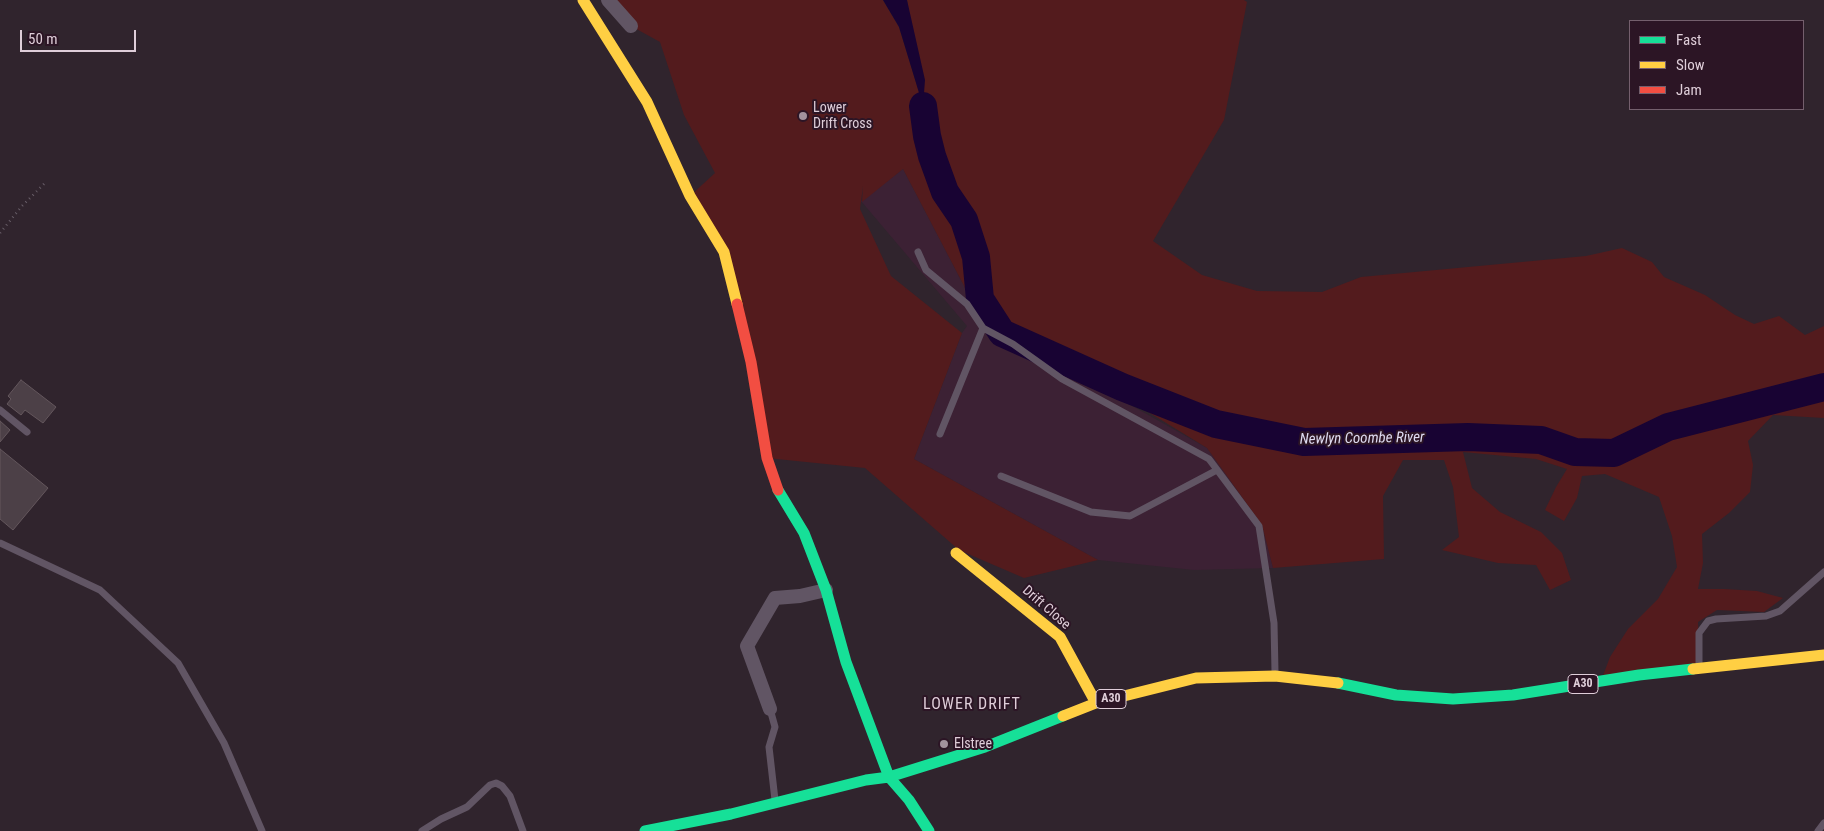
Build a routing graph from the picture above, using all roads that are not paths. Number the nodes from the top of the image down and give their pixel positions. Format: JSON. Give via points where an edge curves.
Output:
{"nodes":[{"id":1,"x":583,"y":0,"type":"edge"},
{"id":2,"x":608,"y":0,"type":"edge"},
{"id":3,"x":631,"y":26,"type":"dead end"},
{"id":4,"x":918,"y":252,"type":"dead end"},
{"id":5,"x":983,"y":328,"type":"junction"},
{"id":6,"x":0,"y":410,"type":"edge"},
{"id":7,"x":27,"y":432,"type":"dead end"},
{"id":8,"x":940,"y":434,"type":"dead end"},
{"id":9,"x":1217,"y":470,"type":"junction"},
{"id":10,"x":1001,"y":476,"type":"dead end"},
{"id":11,"x":0,"y":542,"type":"edge"},
{"id":12,"x":956,"y":553,"type":"dead end"},
{"id":13,"x":1824,"y":572,"type":"edge"},
{"id":14,"x":826,"y":590,"type":"junction"},
{"id":15,"x":1824,"y":655,"type":"edge"},
{"id":16,"x":1700,"y":669,"type":"junction"},
{"id":17,"x":1275,"y":676,"type":"junction"},
{"id":18,"x":1096,"y":703,"type":"junction"},
{"id":19,"x":770,"y":709,"type":"joint"},
{"id":20,"x":889,"y":776,"type":"junction"},
{"id":21,"x":776,"y":803,"type":"junction"},
{"id":22,"x":1824,"y":823,"type":"edge"},
{"id":23,"x":262,"y":831,"type":"edge"},
{"id":24,"x":422,"y":831,"type":"edge"},
{"id":25,"x":523,"y":831,"type":"edge"},
{"id":26,"x":645,"y":831,"type":"edge"},
{"id":27,"x":929,"y":831,"type":"edge"},
{"id":28,"x":1818,"y":831,"type":"edge"}],
"edges":[{"from":1,"to":14,"type":"main road","via":[[647,102],[690,196],[724,252],[751,362],[767,458],[780,494],[804,533]]},
{"from":2,"to":3,"type":"street"},
{"from":4,"to":5,"type":"lane","via":[[926,270],[967,304]]},
{"from":5,"to":8,"type":"lane"},
{"from":5,"to":9,"type":"lane","via":[[1013,344],[1062,379],[1209,459]]},
{"from":6,"to":7,"type":"lane"},
{"from":9,"to":10,"type":"lane","via":[[1130,516],[1091,512]]},
{"from":9,"to":17,"type":"lane","via":[[1259,526],[1274,623]]},
{"from":11,"to":23,"type":"lane","via":[[100,590],[178,664],[224,743]]},
{"from":12,"to":18,"type":"main road","name":"Drift Close","via":[[1060,637]]},
{"from":13,"to":16,"type":"lane","via":[[1780,611],[1766,616],[1708,621],[1699,633]]},
{"from":14,"to":19,"type":"street","via":[[775,598],[747,646]]},
{"from":14,"to":20,"type":"main road","via":[[846,662]]},
{"from":15,"to":16,"type":"main road","number":"A30"},
{"from":16,"to":17,"type":"main road","number":"A30","via":[[1513,695],[1453,699],[1396,695]]},
{"from":17,"to":18,"type":"main road","number":"A30","via":[[1196,678]]},
{"from":18,"to":20,"type":"main road","number":"A30","via":[[985,747]]},
{"from":19,"to":21,"type":"lane","via":[[775,727],[769,747]]},
{"from":20,"to":21,"type":"main road","number":"A30"},
{"from":20,"to":27,"type":"main road"},
{"from":21,"to":26,"type":"main road","number":"A30"},
{"from":22,"to":28,"type":"lane"},
{"from":24,"to":25,"type":"lane","via":[[441,818],[467,808],[496,783],[510,796]]}]}
